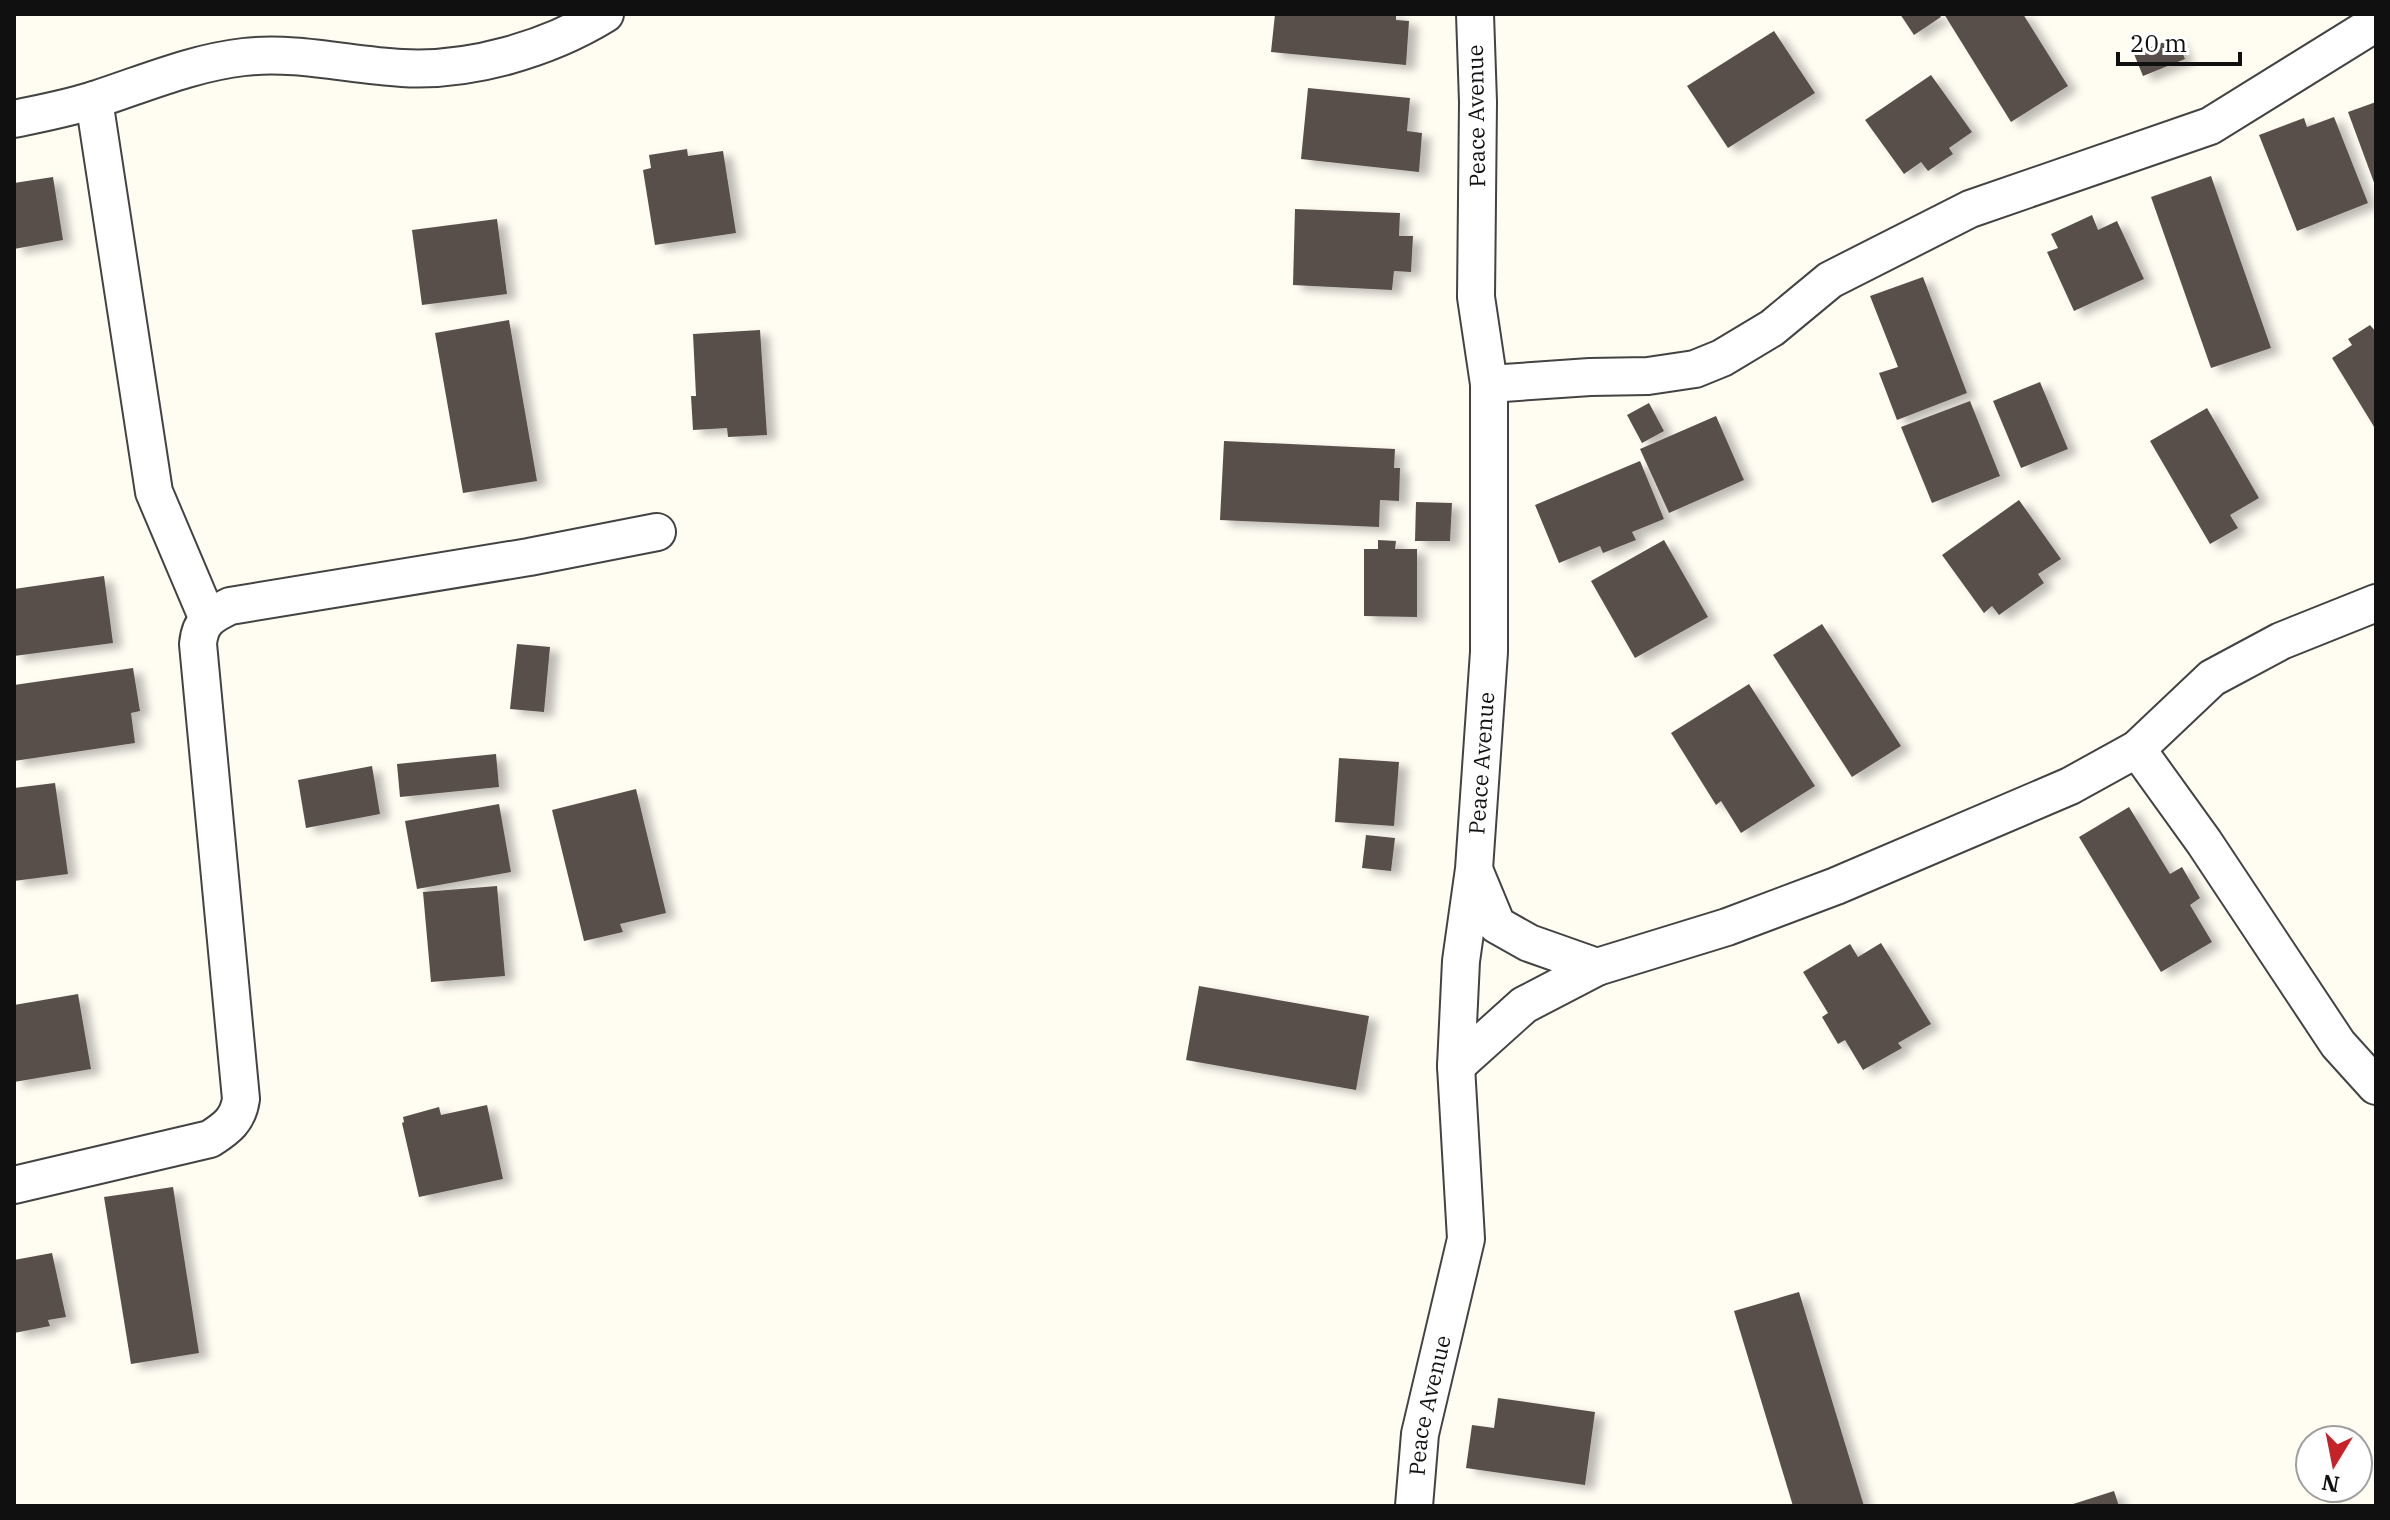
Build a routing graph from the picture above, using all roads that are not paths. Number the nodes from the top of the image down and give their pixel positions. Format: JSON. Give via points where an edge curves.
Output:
{"nodes":[{"id":1,"x":605,"y":14,"type":"edge"},
{"id":2,"x":1475,"y":14,"type":"edge"},
{"id":3,"x":2376,"y":23,"type":"edge"},
{"id":4,"x":94,"y":100,"type":"junction"},
{"id":5,"x":14,"y":119,"type":"edge"},
{"id":6,"x":1489,"y":384,"type":"junction"},
{"id":7,"x":657,"y":532,"type":"dead end"},
{"id":8,"x":2376,"y":603,"type":"edge"},
{"id":9,"x":207,"y":617,"type":"junction"},
{"id":10,"x":2137,"y":749,"type":"junction"},
{"id":11,"x":1474,"y":869,"type":"junction"},
{"id":12,"x":1597,"y":967,"type":"junction"},
{"id":13,"x":1456,"y":1066,"type":"junction"},
{"id":14,"x":2376,"y":1086,"type":"edge"},
{"id":15,"x":14,"y":1185,"type":"edge"},
{"id":16,"x":1414,"y":1506,"type":"edge"}],
"edges":[{"from":1,"to":4,"type":"street","via":[[542,45],[447,69],[269,55],[195,65]]},
{"from":2,"to":6,"type":"street","name":"Peace Avenue","via":[[1476,297]]},
{"from":3,"to":6,"type":"street","via":[[2210,126],[1970,209],[1830,280],[1772,328],[1695,369]]},
{"from":4,"to":5,"type":"street"},
{"from":4,"to":9,"type":"street","via":[[154,492]]},
{"from":6,"to":11,"type":"street","name":"Peace Avenue","via":[[1489,652]]},
{"from":7,"to":9,"type":"street","via":[[230,606]]},
{"from":8,"to":10,"type":"street","via":[[2281,641],[2212,678]]},
{"from":9,"to":15,"type":"street","via":[[198,644],[239,1113],[210,1139]]},
{"from":10,"to":12,"type":"street","via":[[2070,786],[1836,886]]},
{"from":10,"to":14,"type":"street","via":[[2338,1044]]},
{"from":11,"to":12,"type":"street","via":[[1497,925],[1529,943]]},
{"from":11,"to":13,"type":"street","name":"Peace Avenue","via":[[1461,961]]},
{"from":12,"to":13,"type":"street","via":[[1524,1005]]},
{"from":13,"to":16,"type":"street","name":"Peace Avenue","via":[[1466,1239],[1420,1434]]}]}
